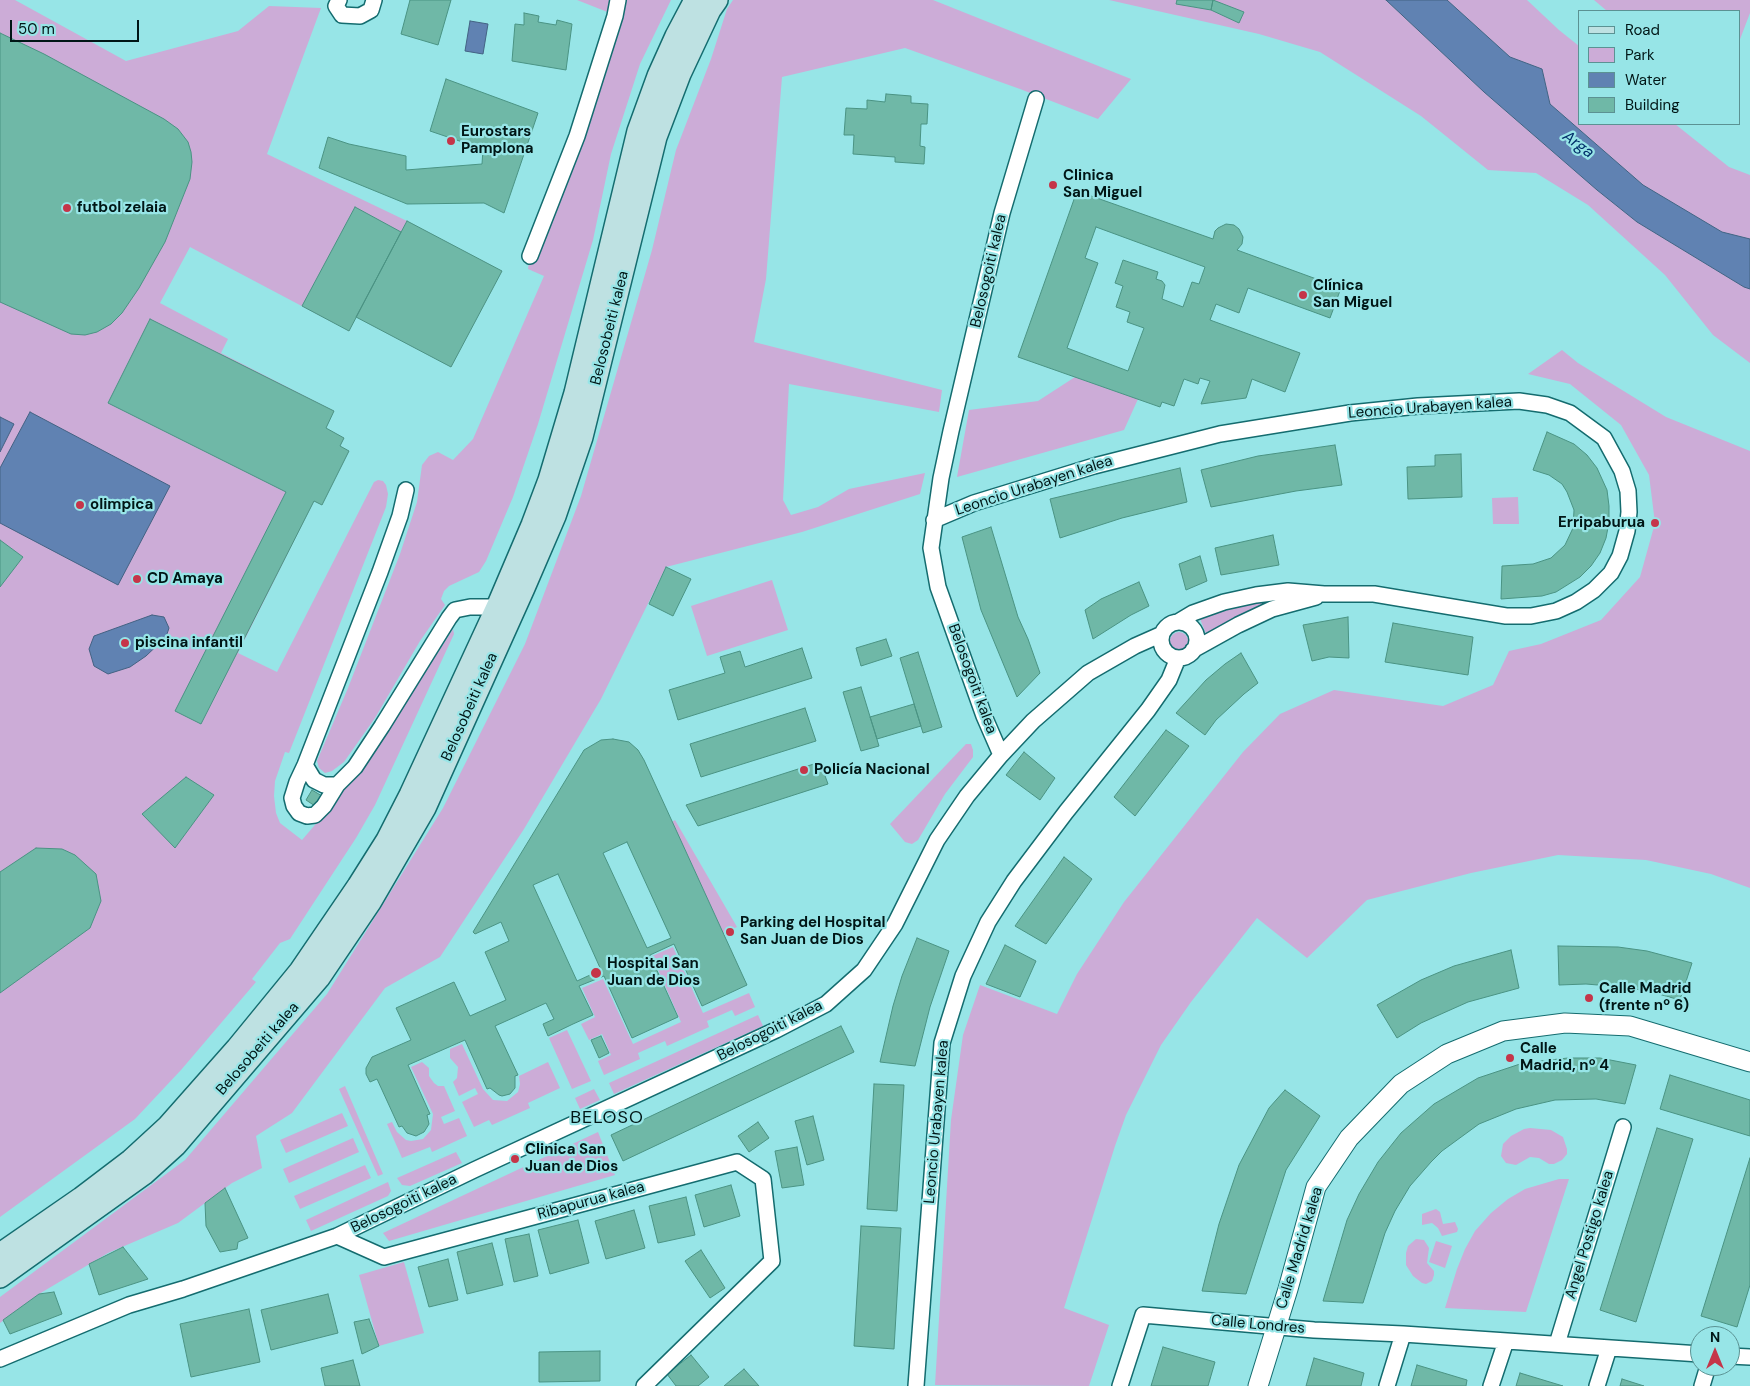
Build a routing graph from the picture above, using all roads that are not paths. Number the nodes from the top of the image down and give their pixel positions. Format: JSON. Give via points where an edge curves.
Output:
{"nodes":[{"id":1,"x":339,"y":0,"type":"edge"},
{"id":2,"x":374,"y":0,"type":"edge"},
{"id":3,"x":695,"y":0,"type":"edge"},
{"id":4,"x":717,"y":0,"type":"edge"},
{"id":5,"x":620,"y":1,"type":"edge"},
{"id":6,"x":1036,"y":99,"type":"dead end"},
{"id":7,"x":530,"y":256,"type":"dead end"},
{"id":8,"x":406,"y":490,"type":"dead end"},
{"id":9,"x":934,"y":520,"type":"junction"},
{"id":10,"x":1324,"y":594,"type":"junction"},
{"id":11,"x":496,"y":607,"type":"junction"},
{"id":12,"x":1178,"y":622,"type":"junction"},
{"id":13,"x":1162,"y":634,"type":"junction"},
{"id":14,"x":1193,"y":650,"type":"junction"},
{"id":15,"x":1178,"y":658,"type":"junction"},
{"id":16,"x":1000,"y":755,"type":"junction"},
{"id":17,"x":305,"y":765,"type":"junction"},
{"id":18,"x":338,"y":785,"type":"junction"},
{"id":19,"x":1750,"y":1062,"type":"edge"},
{"id":20,"x":1623,"y":1127,"type":"dead end"},
{"id":21,"x":337,"y":1236,"type":"junction"},
{"id":22,"x":0,"y":1254,"type":"edge"},
{"id":23,"x":0,"y":1277,"type":"edge"},
{"id":24,"x":1276,"y":1326,"type":"junction"},
{"id":25,"x":1403,"y":1334,"type":"junction"},
{"id":26,"x":1506,"y":1341,"type":"junction"},
{"id":27,"x":1557,"y":1344,"type":"junction"},
{"id":28,"x":1609,"y":1348,"type":"junction"},
{"id":29,"x":1690,"y":1353,"type":"edge"},
{"id":30,"x":0,"y":1359,"type":"edge"},
{"id":31,"x":644,"y":1386,"type":"edge"},
{"id":32,"x":916,"y":1386,"type":"edge"},
{"id":33,"x":1120,"y":1386,"type":"edge"},
{"id":34,"x":1258,"y":1386,"type":"edge"},
{"id":35,"x":1387,"y":1386,"type":"edge"},
{"id":36,"x":1491,"y":1386,"type":"edge"},
{"id":37,"x":1596,"y":1386,"type":"edge"}],
"edges":[{"from":1,"to":2,"type":"street","via":[[336,6],[342,15],[360,16],[371,10]]},
{"from":3,"to":11,"type":"main road","name":"Belosobeiti kalea","via":[[658,76],[638,131],[562,440],[532,525]]},
{"from":4,"to":23,"type":"main road","name":"Belosobeiti kalea","via":[[680,74],[656,137],[582,437],[555,516],[425,808],[371,901],[319,978],[176,1145],[136,1179]]},
{"from":5,"to":7,"type":"street","via":[[577,136]]},
{"from":6,"to":9,"type":"street","name":"Belosogoiti kalea","via":[[1002,213],[951,431]]},
{"from":8,"to":17,"type":"street","via":[[380,572]]},
{"from":9,"to":10,"type":"street","name":"Leoncio Urabayen kalea","via":[[974,503],[1094,466],[1220,434],[1341,414],[1418,406],[1519,401],[1547,405],[1570,413],[1604,438],[1622,471],[1628,491],[1629,512],[1620,556],[1594,590],[1556,611],[1506,616],[1374,594]]},
{"from":9,"to":16,"type":"street","name":"Belosogoiti kalea","via":[[931,548],[938,587]]},
{"from":10,"to":12,"type":"street","name":"Leoncio Urabayen kalea","via":[[1288,591],[1256,595],[1224,602]]},
{"from":10,"to":14,"type":"street","name":"Leoncio Urabayen kalea","via":[[1272,609]]},
{"from":11,"to":18,"type":"street","via":[[462,608],[448,618],[382,726]]},
{"from":11,"to":22,"type":"main road","name":"Belosobeiti kalea","via":[[386,840],[300,971],[168,1126],[116,1171]]},
{"from":12,"to":13,"type":"street","via":[[1169,625]]},
{"from":12,"to":14,"type":"street","via":[[1188,625],[1195,633]]},
{"from":13,"to":15,"type":"street","via":[[1164,651]]},
{"from":13,"to":16,"type":"street","via":[[1088,673]]},
{"from":14,"to":15,"type":"street","via":[[1188,656]]},
{"from":15,"to":32,"type":"street","name":"Leoncio Urabayen kalea","via":[[1169,680],[1148,710],[1014,881],[988,922],[963,976],[942,1043]]},
{"from":16,"to":21,"type":"street","name":"Belosogoiti kalea","via":[[937,840],[895,924],[864,970],[826,1004],[768,1035]]},
{"from":17,"to":18,"type":"street","via":[[314,780],[324,785]]},
{"from":17,"to":18,"type":"street","via":[[292,798],[299,813],[315,815]]},
{"from":19,"to":24,"type":"street","name":"Calle Madrid kalea","via":[[1630,1026],[1565,1023],[1503,1031],[1447,1054],[1401,1084],[1349,1138],[1316,1187]]},
{"from":20,"to":27,"type":"street","name":"Angel Postigo kalea"},
{"from":21,"to":30,"type":"street","name":"Belosogoiti kalea","via":[[129,1305]]},
{"from":21,"to":31,"type":"street","name":"Ribapurua kalea","via":[[384,1257],[736,1162],[764,1179],[772,1261]]},
{"from":24,"to":25,"type":"street","name":"Calle Londres"},
{"from":24,"to":33,"type":"street","name":"Calle Londres","via":[[1143,1315]]},
{"from":24,"to":34,"type":"street","name":"Calle Madrid kalea"},
{"from":25,"to":26,"type":"street","name":"Calle Londres"},
{"from":25,"to":35,"type":"street"},
{"from":26,"to":27,"type":"street","name":"Calle Londres"},
{"from":26,"to":36,"type":"street"},
{"from":27,"to":28,"type":"street","name":"Calle Londres"},
{"from":28,"to":29,"type":"street","name":"Calle Londres"},
{"from":28,"to":37,"type":"street"}]}
